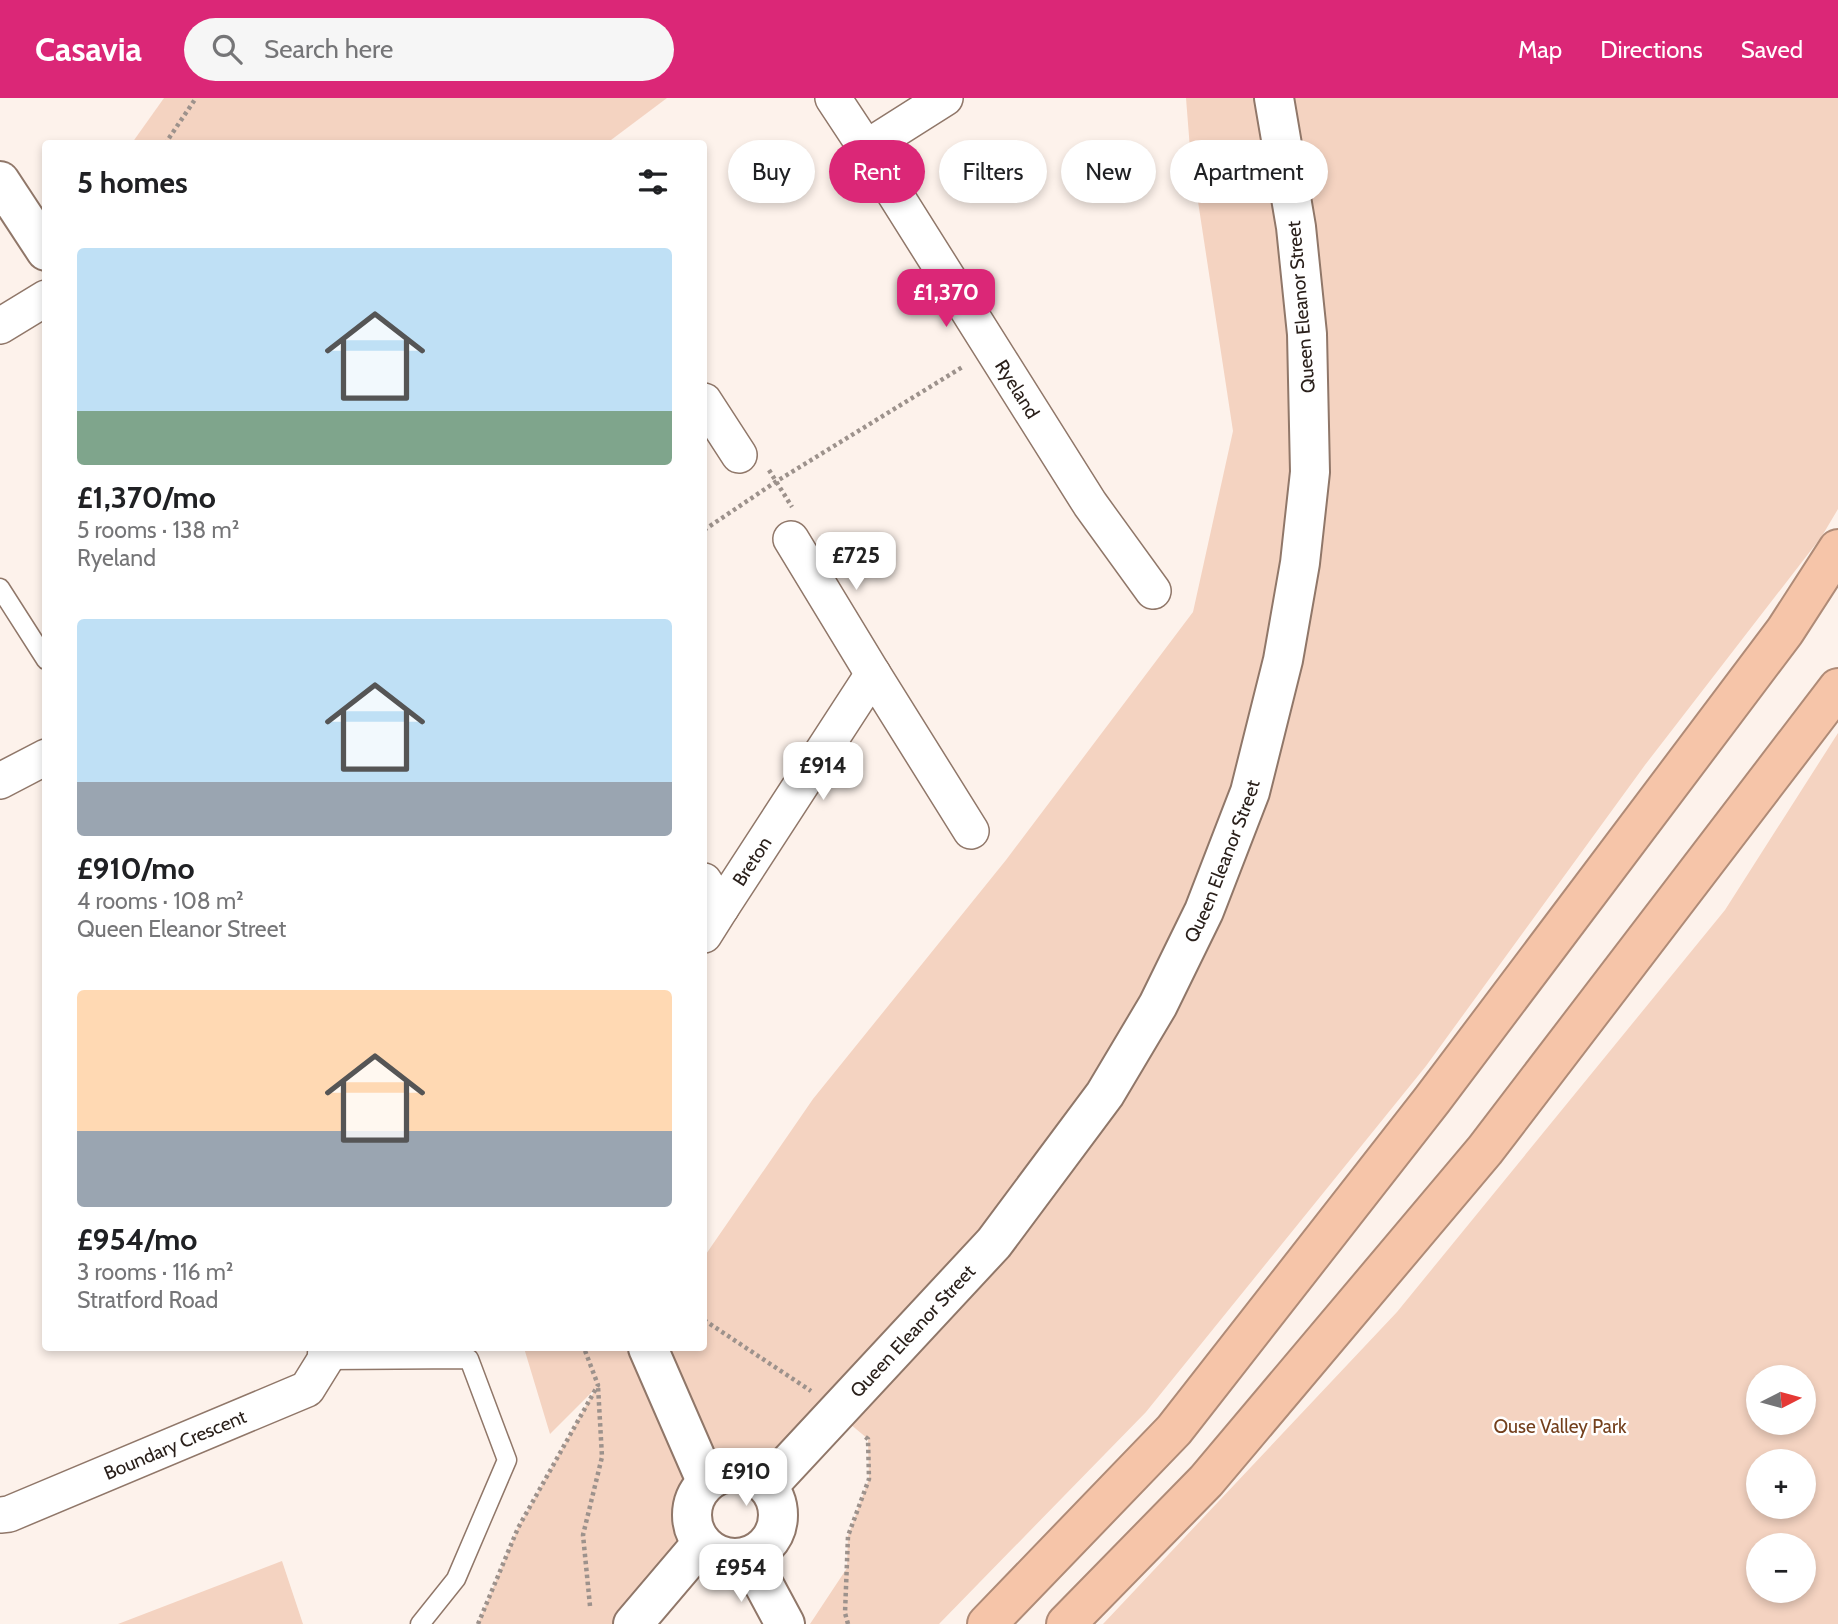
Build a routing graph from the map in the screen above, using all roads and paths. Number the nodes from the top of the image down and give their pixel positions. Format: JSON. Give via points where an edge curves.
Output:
{"nodes":[{"id":1,"x":197,"y":98,"type":"edge"},
{"id":2,"x":833,"y":98,"type":"edge"},
{"id":3,"x":946,"y":98,"type":"edge"},
{"id":4,"x":1274,"y":98,"type":"edge"},
{"id":5,"x":168,"y":140,"type":"edge"},
{"id":6,"x":861,"y":140,"type":"edge"},
{"id":7,"x":879,"y":140,"type":"edge"},
{"id":8,"x":0,"y":181,"type":"edge"},
{"id":9,"x":900,"y":203,"type":"edge"},
{"id":10,"x":42,"y":245,"type":"edge"},
{"id":11,"x":42,"y":300,"type":"edge"},
{"id":12,"x":0,"y":326,"type":"edge"},
{"id":13,"x":992,"y":349,"type":"junction"},
{"id":14,"x":707,"y":406,"type":"edge"},
{"id":15,"x":739,"y":455,"type":"joint"},
{"id":16,"x":777,"y":481,"type":"junction"},
{"id":17,"x":707,"y":528,"type":"edge"},
{"id":18,"x":790,"y":538,"type":"joint"},
{"id":19,"x":1838,"y":549,"type":"edge"},
{"id":20,"x":0,"y":588,"type":"edge"},
{"id":21,"x":1153,"y":590,"type":"dead end"},
{"id":22,"x":42,"y":654,"type":"edge"},
{"id":23,"x":873,"y":674,"type":"junction"},
{"id":24,"x":1838,"y":688,"type":"edge"},
{"id":25,"x":42,"y":759,"type":"edge"},
{"id":26,"x":0,"y":781,"type":"edge"},
{"id":27,"x":971,"y":831,"type":"dead end"},
{"id":28,"x":709,"y":908,"type":"edge"},
{"id":29,"x":585,"y":1351,"type":"edge"},
{"id":30,"x":649,"y":1351,"type":"edge"},
{"id":31,"x":325,"y":1354,"type":"edge"},
{"id":32,"x":598,"y":1385,"type":"junction"},
{"id":33,"x":706,"y":1481,"type":"junction"},
{"id":34,"x":768,"y":1486,"type":"junction"},
{"id":35,"x":0,"y":1515,"type":"edge"},
{"id":36,"x":701,"y":1544,"type":"junction"},
{"id":37,"x":749,"y":1557,"type":"junction"},
{"id":38,"x":590,"y":1606,"type":"dead end"},
{"id":39,"x":420,"y":1624,"type":"edge"},
{"id":40,"x":478,"y":1624,"type":"edge"},
{"id":41,"x":633,"y":1624,"type":"edge"},
{"id":42,"x":785,"y":1624,"type":"edge"},
{"id":43,"x":987,"y":1624,"type":"edge"},
{"id":44,"x":1066,"y":1624,"type":"edge"}],
"edges":[{"from":1,"to":5,"type":"path"},
{"from":2,"to":6,"type":"street","name":"Ryeland"},
{"from":3,"to":7,"type":"street"},
{"from":4,"to":34,"type":"street","name":"Queen Eleanor Street","via":[[1296,228],[1307,334],[1310,472],[1283,660],[1250,792],[1204,911],[1158,1005],[1105,1094],[994,1243]]},
{"from":8,"to":10,"type":"street"},
{"from":9,"to":13,"type":"street","name":"Ryeland"},
{"from":11,"to":12,"type":"street"},
{"from":13,"to":16,"type":"path"},
{"from":13,"to":21,"type":"street","name":"Ryeland","via":[[1090,504]]},
{"from":14,"to":15,"type":"street"},
{"from":15,"to":16,"type":"path","via":[[763,461]]},
{"from":16,"to":17,"type":"path"},
{"from":16,"to":18,"type":"path","via":[[796,514]]},
{"from":18,"to":23,"type":"street"},
{"from":19,"to":43,"type":"highway","via":[[1785,631],[1457,1067],[1174,1430]]},
{"from":20,"to":22,"type":"lane"},
{"from":23,"to":27,"type":"street"},
{"from":23,"to":28,"type":"street","name":"Breton"},
{"from":24,"to":44,"type":"highway","via":[[1485,1150],[1206,1481]]},
{"from":25,"to":26,"type":"street"},
{"from":29,"to":32,"type":"path"},
{"from":30,"to":33,"type":"street"},
{"from":31,"to":35,"type":"street","name":"Boundary Crescent","via":[[307,1389]]},
{"from":31,"to":39,"type":"lane","via":[[469,1359],[507,1460],[456,1579]]},
{"from":32,"to":38,"type":"path","via":[[602,1457],[583,1535]]},
{"from":32,"to":40,"type":"path","via":[[518,1528]]},
{"from":33,"to":34,"type":"street","via":[[738,1471]]},
{"from":33,"to":36,"type":"street","via":[[693,1501],[691,1517]]},
{"from":34,"to":37,"type":"street","via":[[777,1506],[777,1527],[762,1550]]},
{"from":36,"to":37,"type":"street","via":[[732,1559]]},
{"from":36,"to":41,"type":"street"},
{"from":37,"to":42,"type":"street"}]}
